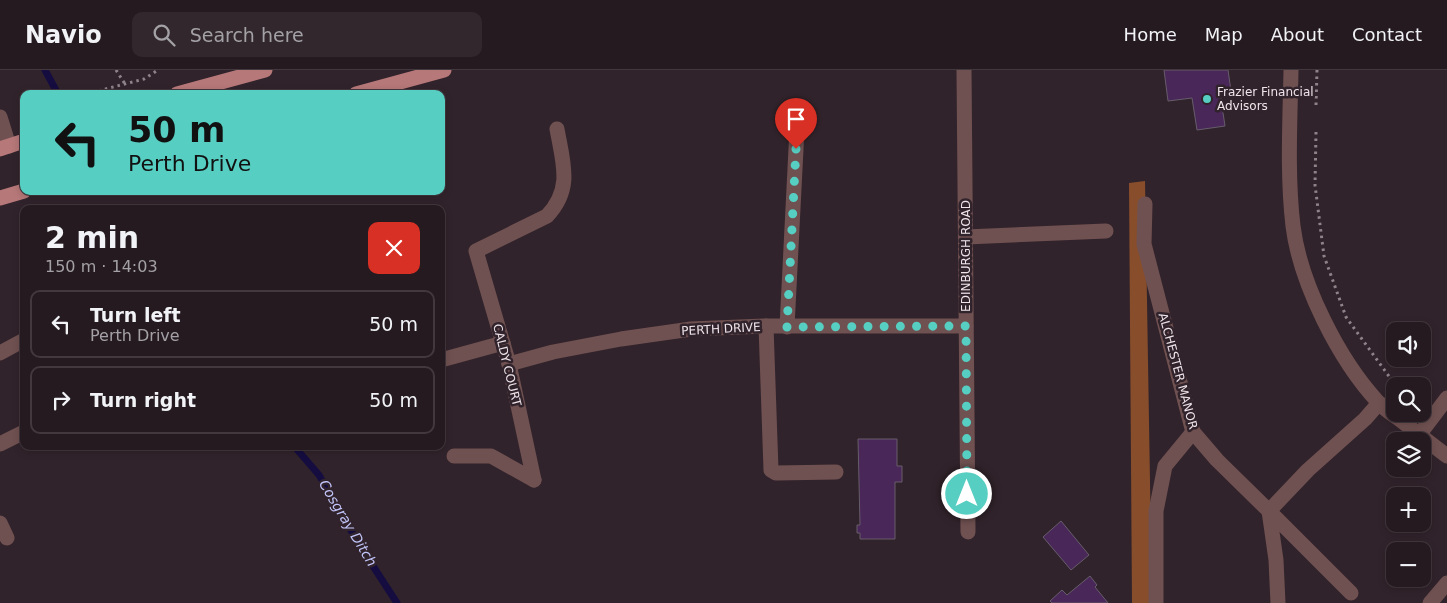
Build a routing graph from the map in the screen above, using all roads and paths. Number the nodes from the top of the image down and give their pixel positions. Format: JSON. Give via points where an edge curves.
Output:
{"nodes":[{"id":1,"x":116,"y":70,"type":"edge"},
{"id":2,"x":158,"y":70,"type":"edge"},
{"id":3,"x":265,"y":70,"type":"edge"},
{"id":4,"x":444,"y":70,"type":"edge"},
{"id":5,"x":964,"y":70,"type":"edge"},
{"id":6,"x":1291,"y":70,"type":"edge"},
{"id":7,"x":1317,"y":70,"type":"edge"},
{"id":8,"x":125,"y":84,"type":"junction"},
{"id":9,"x":102,"y":90,"type":"edge"},
{"id":10,"x":192,"y":90,"type":"edge"},
{"id":11,"x":371,"y":90,"type":"edge"},
{"id":12,"x":1316,"y":105,"type":"dead end"},
{"id":13,"x":0,"y":117,"type":"edge"},
{"id":14,"x":557,"y":129,"type":"dead end"},
{"id":15,"x":797,"y":129,"type":"dead end"},
{"id":16,"x":1316,"y":132,"type":"dead end"},
{"id":17,"x":11,"y":146,"type":"edge"},
{"id":18,"x":20,"y":191,"type":"edge"},
{"id":19,"x":0,"y":198,"type":"edge"},
{"id":20,"x":1145,"y":204,"type":"dead end"},
{"id":21,"x":1106,"y":231,"type":"dead end"},
{"id":22,"x":966,"y":237,"type":"junction"},
{"id":23,"x":766,"y":326,"type":"junction"},
{"id":24,"x":966,"y":326,"type":"junction"},
{"id":25,"x":787,"y":327,"type":"junction"},
{"id":26,"x":20,"y":342,"type":"edge"},
{"id":27,"x":503,"y":343,"type":"junction"},
{"id":28,"x":0,"y":353,"type":"edge"},
{"id":29,"x":445,"y":359,"type":"edge"},
{"id":30,"x":509,"y":364,"type":"junction"},
{"id":31,"x":1389,"y":377,"type":"edge"},
{"id":32,"x":1447,"y":398,"type":"edge"},
{"id":33,"x":1379,"y":403,"type":"junction"},
{"id":34,"x":1193,"y":432,"type":"junction"},
{"id":35,"x":1415,"y":432,"type":"edge"},
{"id":36,"x":1421,"y":432,"type":"edge"},
{"id":37,"x":20,"y":434,"type":"edge"},
{"id":38,"x":0,"y":444,"type":"edge"},
{"id":39,"x":1431,"y":444,"type":"edge"},
{"id":40,"x":454,"y":456,"type":"dead end"},
{"id":41,"x":1447,"y":456,"type":"edge"},
{"id":42,"x":836,"y":472,"type":"dead end"},
{"id":43,"x":1269,"y":510,"type":"junction"},
{"id":44,"x":0,"y":523,"type":"edge"},
{"id":45,"x":968,"y":532,"type":"dead end"},
{"id":46,"x":7,"y":538,"type":"dead end"},
{"id":47,"x":1447,"y":583,"type":"edge"},
{"id":48,"x":1351,"y":593,"type":"dead end"},
{"id":49,"x":1156,"y":603,"type":"edge"},
{"id":50,"x":1278,"y":603,"type":"edge"},
{"id":51,"x":1430,"y":603,"type":"edge"}],
"edges":[{"from":1,"to":8,"type":"path"},
{"from":2,"to":8,"type":"path","via":[[144,79]]},
{"from":3,"to":10,"type":"main road"},
{"from":4,"to":11,"type":"main road"},
{"from":5,"to":22,"type":"street","name":"EDINBURGH ROAD"},
{"from":6,"to":33,"type":"street","via":[[1291,194],[1293,227],[1299,252],[1329,332]]},
{"from":7,"to":12,"type":"path"},
{"from":8,"to":9,"type":"path"},
{"from":13,"to":17,"type":"street"},
{"from":14,"to":27,"type":"street","name":"CALDY COURT","via":[[565,175],[555,208],[546,216],[476,251]]},
{"from":15,"to":25,"type":"street"},
{"from":16,"to":31,"type":"path","via":[[1315,185],[1324,256],[1346,317]]},
{"from":18,"to":19,"type":"main road"},
{"from":20,"to":34,"type":"street","name":"ALCHESTER MANOR","via":[[1144,244]]},
{"from":21,"to":22,"type":"street"},
{"from":22,"to":24,"type":"street","name":"EDINBURGH ROAD"},
{"from":23,"to":25,"type":"street","name":"PERTH DRIVE"},
{"from":23,"to":30,"type":"street","name":"PERTH DRIVE","via":[[692,330],[621,339]]},
{"from":23,"to":42,"type":"street","via":[[771,470],[776,473]]},
{"from":24,"to":25,"type":"street","name":"PERTH DRIVE"},
{"from":24,"to":45,"type":"street","name":"EDINBURGH ROAD"},
{"from":26,"to":28,"type":"street"},
{"from":27,"to":29,"type":"street"},
{"from":27,"to":30,"type":"street","name":"CALDY COURT"},
{"from":30,"to":40,"type":"street","name":"CALDY COURT","via":[[534,480],[491,456]]},
{"from":32,"to":36,"type":"street"},
{"from":33,"to":35,"type":"street"},
{"from":33,"to":43,"type":"street"},
{"from":34,"to":43,"type":"street","name":"ALCHESTER MANOR"},
{"from":34,"to":49,"type":"street","via":[[1165,466],[1156,511]]},
{"from":37,"to":38,"type":"street"},
{"from":39,"to":41,"type":"street"},
{"from":43,"to":48,"type":"street","name":"ALCHESTER MANOR"},
{"from":43,"to":50,"type":"street"},
{"from":44,"to":46,"type":"street"},
{"from":47,"to":51,"type":"street"}]}
